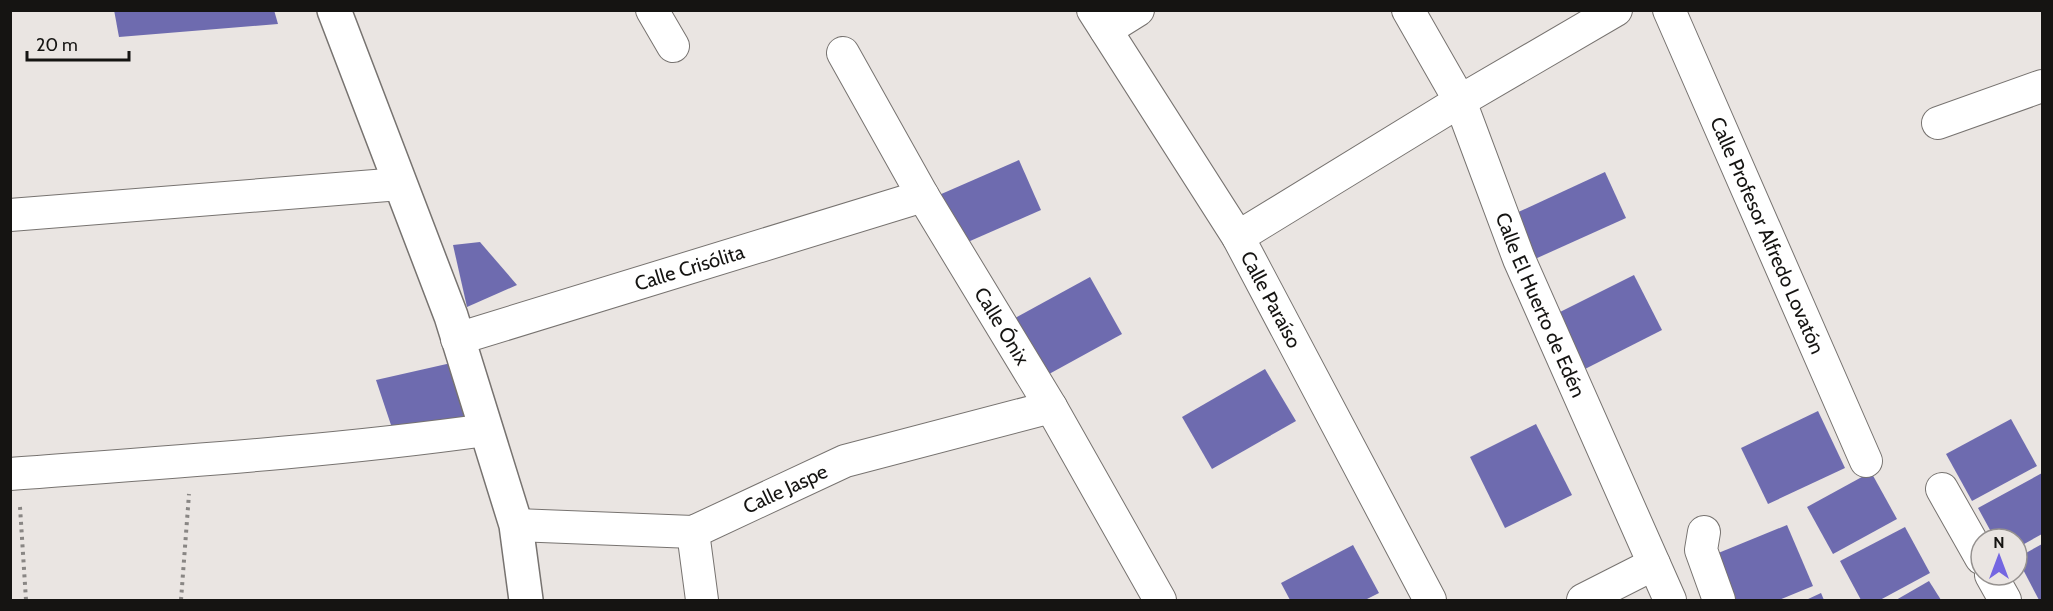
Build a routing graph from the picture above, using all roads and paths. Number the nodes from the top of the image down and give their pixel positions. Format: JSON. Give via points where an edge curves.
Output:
{"nodes":[{"id":1,"x":334,"y":10,"type":"edge"},
{"id":2,"x":652,"y":10,"type":"edge"},
{"id":3,"x":1138,"y":10,"type":"edge"},
{"id":4,"x":1407,"y":10,"type":"edge"},
{"id":5,"x":1616,"y":10,"type":"edge"},
{"id":6,"x":1669,"y":10,"type":"edge"},
{"id":7,"x":1100,"y":20,"type":"edge"},
{"id":8,"x":673,"y":46,"type":"dead end"},
{"id":9,"x":843,"y":53,"type":"dead end"},
{"id":10,"x":2043,"y":86,"type":"edge"},
{"id":11,"x":1460,"y":101,"type":"junction"},
{"id":12,"x":1938,"y":123,"type":"dead end"},
{"id":13,"x":400,"y":184,"type":"junction"},
{"id":14,"x":922,"y":196,"type":"junction"},
{"id":15,"x":10,"y":215,"type":"edge"},
{"id":16,"x":1238,"y":237,"type":"junction"},
{"id":17,"x":458,"y":339,"type":"junction"},
{"id":18,"x":1051,"y":407,"type":"junction"},
{"id":19,"x":486,"y":430,"type":"junction"},
{"id":20,"x":192,"y":460,"type":"junction"},
{"id":21,"x":1866,"y":461,"type":"dead end"},
{"id":22,"x":14,"y":474,"type":"edge"},
{"id":23,"x":1942,"y":489,"type":"dead end"},
{"id":24,"x":516,"y":525,"type":"junction"},
{"id":25,"x":693,"y":532,"type":"junction"},
{"id":26,"x":1704,"y":532,"type":"dead end"},
{"id":27,"x":1969,"y":537,"type":"edge"},
{"id":28,"x":1654,"y":564,"type":"junction"},
{"id":29,"x":26,"y":600,"type":"edge"},
{"id":30,"x":181,"y":600,"type":"edge"},
{"id":31,"x":526,"y":600,"type":"edge"},
{"id":32,"x":702,"y":600,"type":"edge"},
{"id":33,"x":1160,"y":600,"type":"edge"},
{"id":34,"x":1430,"y":600,"type":"edge"},
{"id":35,"x":1583,"y":600,"type":"edge"},
{"id":36,"x":1670,"y":600,"type":"edge"},
{"id":37,"x":1719,"y":600,"type":"edge"}],
"edges":[{"from":1,"to":13,"type":"main road"},
{"from":2,"to":8,"type":"street"},
{"from":3,"to":7,"type":"street"},
{"from":4,"to":11,"type":"street","name":"Calle El Huerto de Edén"},
{"from":5,"to":11,"type":"street"},
{"from":6,"to":21,"type":"street","name":"Calle Profesor Alfredo Lovatón"},
{"from":7,"to":16,"type":"street","name":"Calle Paraíso"},
{"from":9,"to":14,"type":"street","name":"Calle Ónix"},
{"from":10,"to":12,"type":"street"},
{"from":11,"to":16,"type":"street"},
{"from":11,"to":28,"type":"street","name":"Calle El Huerto de Edén","via":[[1519,259]]},
{"from":13,"to":15,"type":"street"},
{"from":13,"to":17,"type":"main road"},
{"from":14,"to":17,"type":"street","name":"Calle Crisólita"},
{"from":14,"to":18,"type":"street","name":"Calle Ónix"},
{"from":16,"to":34,"type":"street","name":"Calle Paraíso"},
{"from":17,"to":19,"type":"main road"},
{"from":18,"to":25,"type":"street","name":"Calle Jaspe","via":[[846,461]]},
{"from":18,"to":33,"type":"street","name":"Calle Ónix"},
{"from":19,"to":20,"type":"street"},
{"from":19,"to":24,"type":"main road"},
{"from":20,"to":22,"type":"street"},
{"from":20,"to":30,"type":"path"},
{"from":22,"to":29,"type":"path"},
{"from":23,"to":27,"type":"street"},
{"from":24,"to":25,"type":"street","name":"Calle Jaspe"},
{"from":24,"to":31,"type":"main road"},
{"from":25,"to":32,"type":"street"},
{"from":26,"to":37,"type":"street","via":[[1701,550]]},
{"from":28,"to":35,"type":"street"},
{"from":28,"to":36,"type":"street","name":"Calle El Huerto de Edén"}]}
